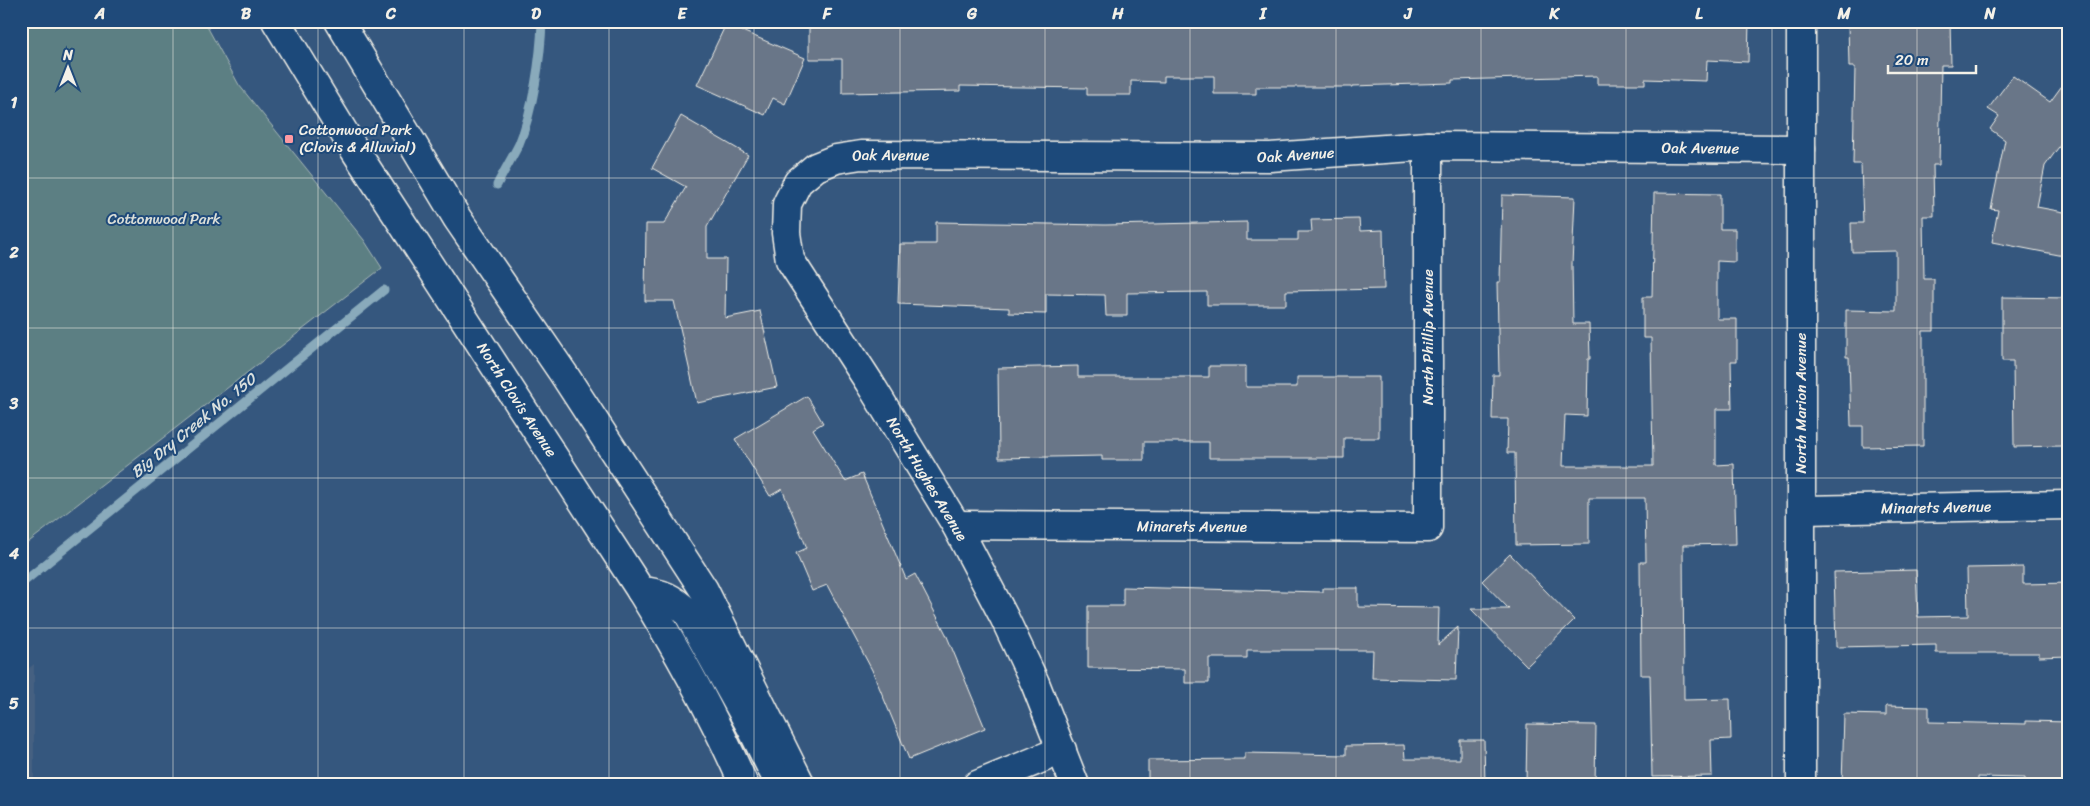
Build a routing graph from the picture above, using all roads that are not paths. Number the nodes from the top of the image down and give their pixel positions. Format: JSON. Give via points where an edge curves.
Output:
{"nodes":[{"id":1,"x":276,"y":21,"type":"edge"},
{"id":2,"x":339,"y":21,"type":"edge"},
{"id":3,"x":1801,"y":21,"type":"edge"},
{"id":4,"x":1428,"y":146,"type":"junction"},
{"id":5,"x":1801,"y":149,"type":"junction"},
{"id":6,"x":798,"y":182,"type":"joint"},
{"id":7,"x":2069,"y":505,"type":"edge"},
{"id":8,"x":1802,"y":510,"type":"junction"},
{"id":9,"x":956,"y":525,"type":"junction"},
{"id":10,"x":1428,"y":528,"type":"joint"},
{"id":11,"x":641,"y":591,"type":"junction"},
{"id":12,"x":1062,"y":750,"type":"junction"},
{"id":13,"x":744,"y":785,"type":"edge"},
{"id":14,"x":780,"y":785,"type":"edge"},
{"id":15,"x":801,"y":785,"type":"edge"},
{"id":16,"x":977,"y":785,"type":"edge"},
{"id":17,"x":1075,"y":785,"type":"edge"},
{"id":18,"x":1801,"y":785,"type":"edge"}],
"edges":[{"from":1,"to":11,"type":"street","name":"North Clovis Avenue","via":[[354,149]]},
{"from":2,"to":15,"type":"street","via":[[456,218],[564,373],[704,590]]},
{"from":3,"to":5,"type":"street","name":"North Marion Avenue"},
{"from":4,"to":5,"type":"street","name":"Oak Avenue"},
{"from":4,"to":6,"type":"street","name":"Oak Avenue","via":[[1270,157],[861,155],[836,159],[816,167]]},
{"from":4,"to":10,"type":"street","name":"North Phillip Avenue"},
{"from":5,"to":8,"type":"street","name":"North Marion Avenue"},
{"from":6,"to":9,"type":"street","name":"North Hughes Avenue","via":[[787,204],[786,233],[790,260]]},
{"from":7,"to":8,"type":"street","name":"Minarets Avenue"},
{"from":8,"to":18,"type":"street","name":"North Marion Avenue"},
{"from":9,"to":10,"type":"street","name":"Minarets Avenue"},
{"from":9,"to":12,"type":"street","name":"North Hughes Avenue","via":[[1004,617]]},
{"from":11,"to":13,"type":"street","name":"North Clovis Avenue","via":[[672,641]]},
{"from":11,"to":14,"type":"street","via":[[660,593],[675,600],[688,613]]},
{"from":12,"to":16,"type":"street"},
{"from":12,"to":17,"type":"street","name":"North Hughes Avenue"}]}
